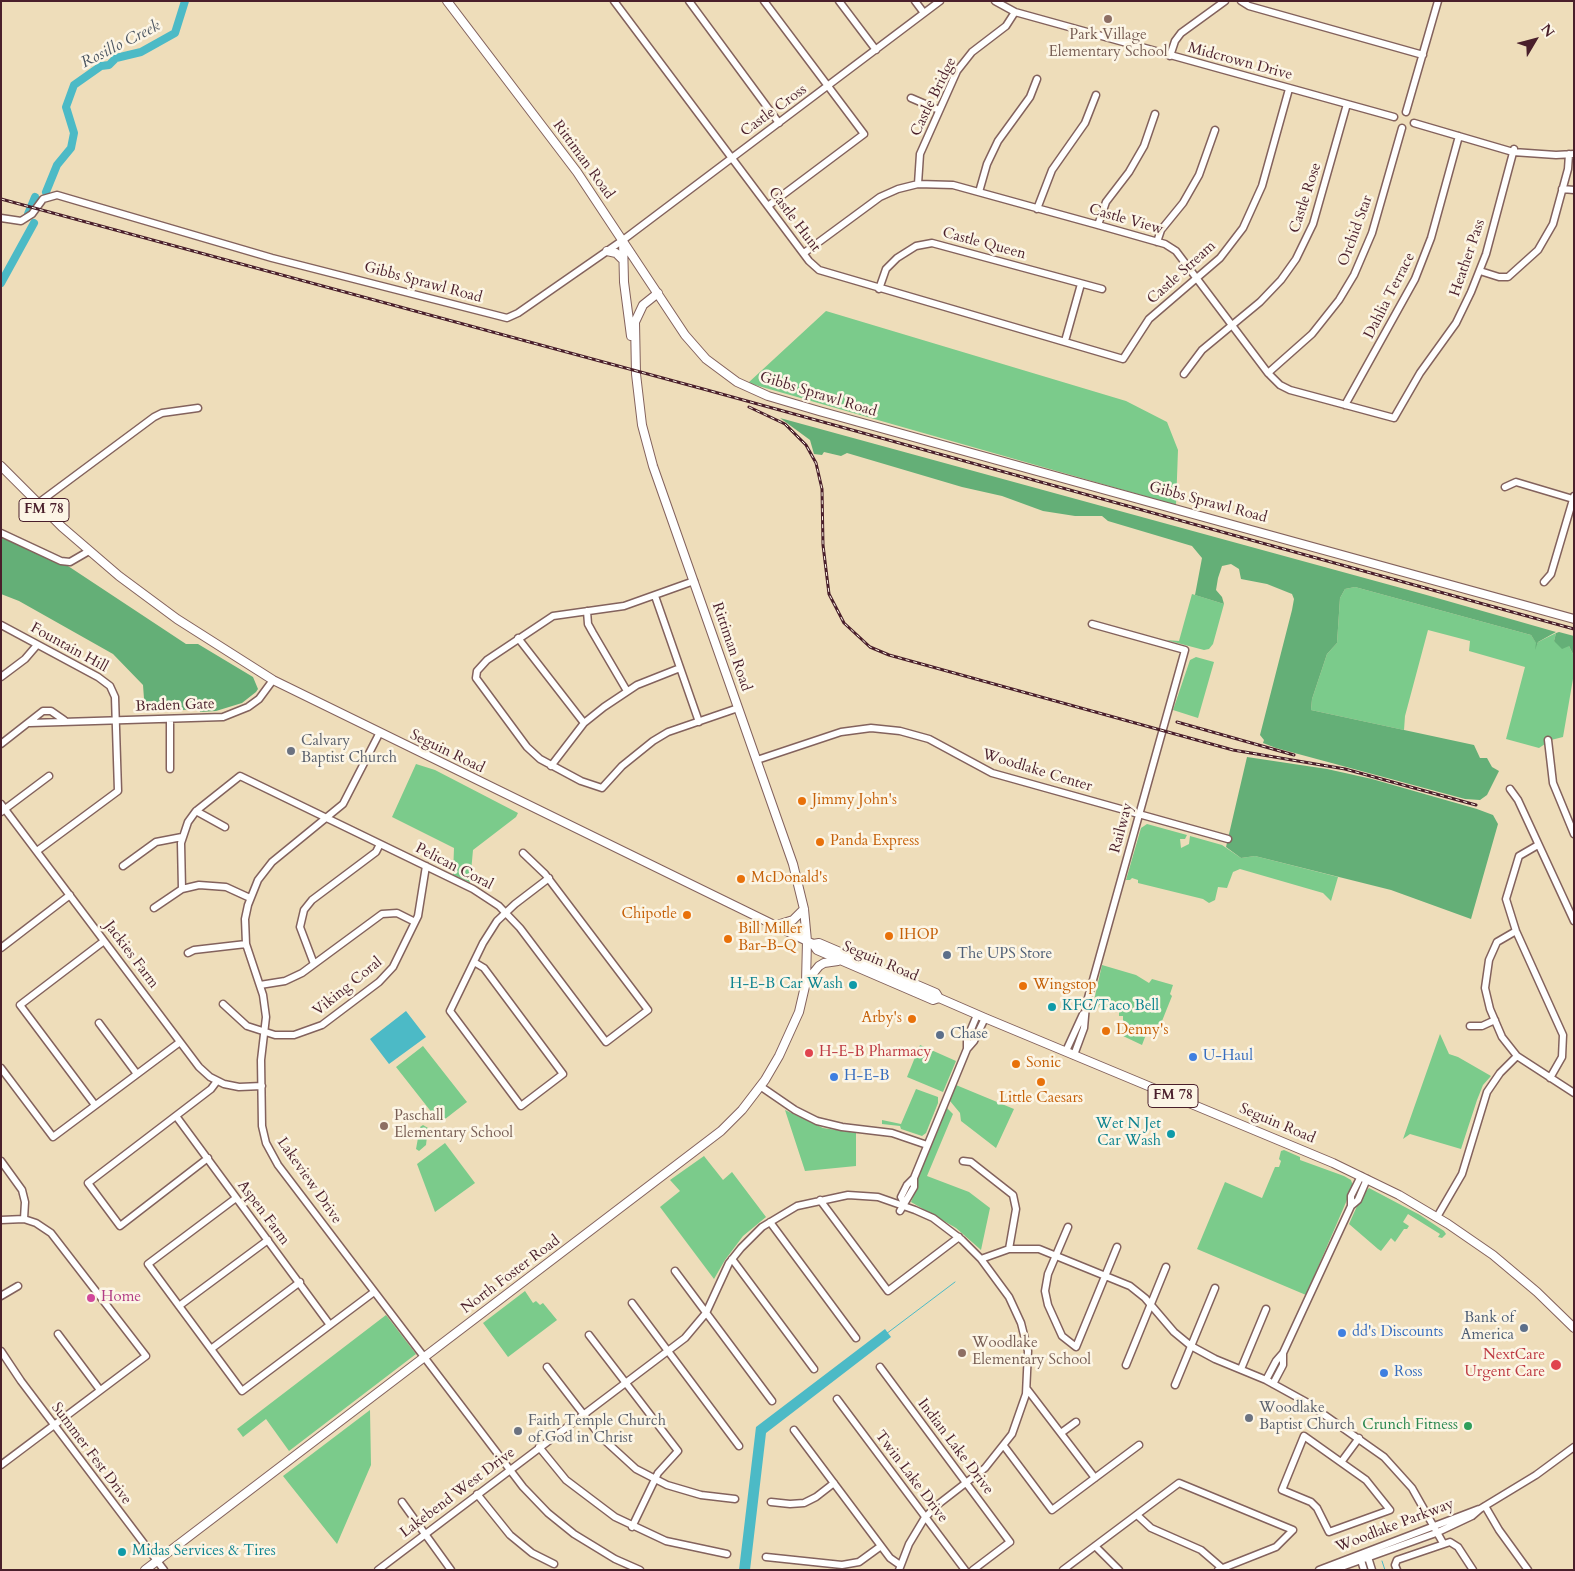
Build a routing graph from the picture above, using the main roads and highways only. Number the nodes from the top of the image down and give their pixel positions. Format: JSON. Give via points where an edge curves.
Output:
{"nodes":[{"id":1,"x":447,"y":1,"type":"edge"},
{"id":2,"x":623,"y":240,"type":"junction"},
{"id":3,"x":607,"y":251,"type":"road end"},
{"id":4,"x":622,"y":259,"type":"junction"},
{"id":5,"x":658,"y":293,"type":"junction"},
{"id":6,"x":635,"y":360,"type":"junction"},
{"id":7,"x":1,"y":466,"type":"edge"},
{"id":8,"x":1574,"y":619,"type":"edge"},
{"id":9,"x":804,"y":909,"type":"junction"},
{"id":10,"x":774,"y":926,"type":"junction"},
{"id":11,"x":810,"y":943,"type":"junction"},
{"id":12,"x":840,"y":960,"type":"junction"},
{"id":13,"x":806,"y":982,"type":"junction"},
{"id":14,"x":939,"y":998,"type":"junction"},
{"id":15,"x":1574,"y":1328,"type":"edge"},
{"id":16,"x":145,"y":1570,"type":"edge"}],
"edges":[{"from":1,"to":2,"type":"main road","name":"Rittiman Road","via":[[577,172]]},
{"from":2,"to":4,"type":"main road","name":"Rittiman Road"},
{"from":2,"to":5,"type":"main road","name":"Gibbs Sprawl Road"},
{"from":3,"to":4,"type":"main road"},
{"from":4,"to":6,"type":"main road","name":"Rittiman Road"},
{"from":5,"to":6,"type":"main road","name":"Rittiman Road","via":[[643,304],[636,317]]},
{"from":5,"to":8,"type":"main road","name":"Gibbs Sprawl Road","via":[[685,335],[706,359],[732,380],[760,393]]},
{"from":6,"to":9,"type":"main road","name":"Rittiman Road","via":[[642,425],[653,466],[793,864]]},
{"from":7,"to":10,"type":"main road","name":"Seguin Road","number":"FM 78","via":[[89,551],[177,619],[273,680]]},
{"from":9,"to":10,"type":"main road","via":[[793,920]]},
{"from":9,"to":11,"type":"main road","name":"Rittiman Road"},
{"from":10,"to":11,"type":"main road","name":"Seguin Road","number":"FM 78"},
{"from":11,"to":12,"type":"main road","name":"Seguin Road","number":"FM 78","via":[[817,950]]},
{"from":11,"to":13,"type":"main road","name":"North Foster Road"},
{"from":11,"to":14,"type":"main road","name":"Seguin Road","number":"FM 78","via":[[819,943],[936,993]]},
{"from":12,"to":13,"type":"main road","via":[[823,963]]},
{"from":12,"to":14,"type":"main road","name":"Seguin Road","number":"FM 78","via":[[933,1000]]},
{"from":13,"to":16,"type":"main road","name":"North Foster Road","via":[[792,1031],[760,1086],[739,1113],[699,1150]]},
{"from":14,"to":15,"type":"main road","name":"Seguin Road","number":"FM 78","via":[[1364,1178],[1437,1217],[1493,1255]]}]}
